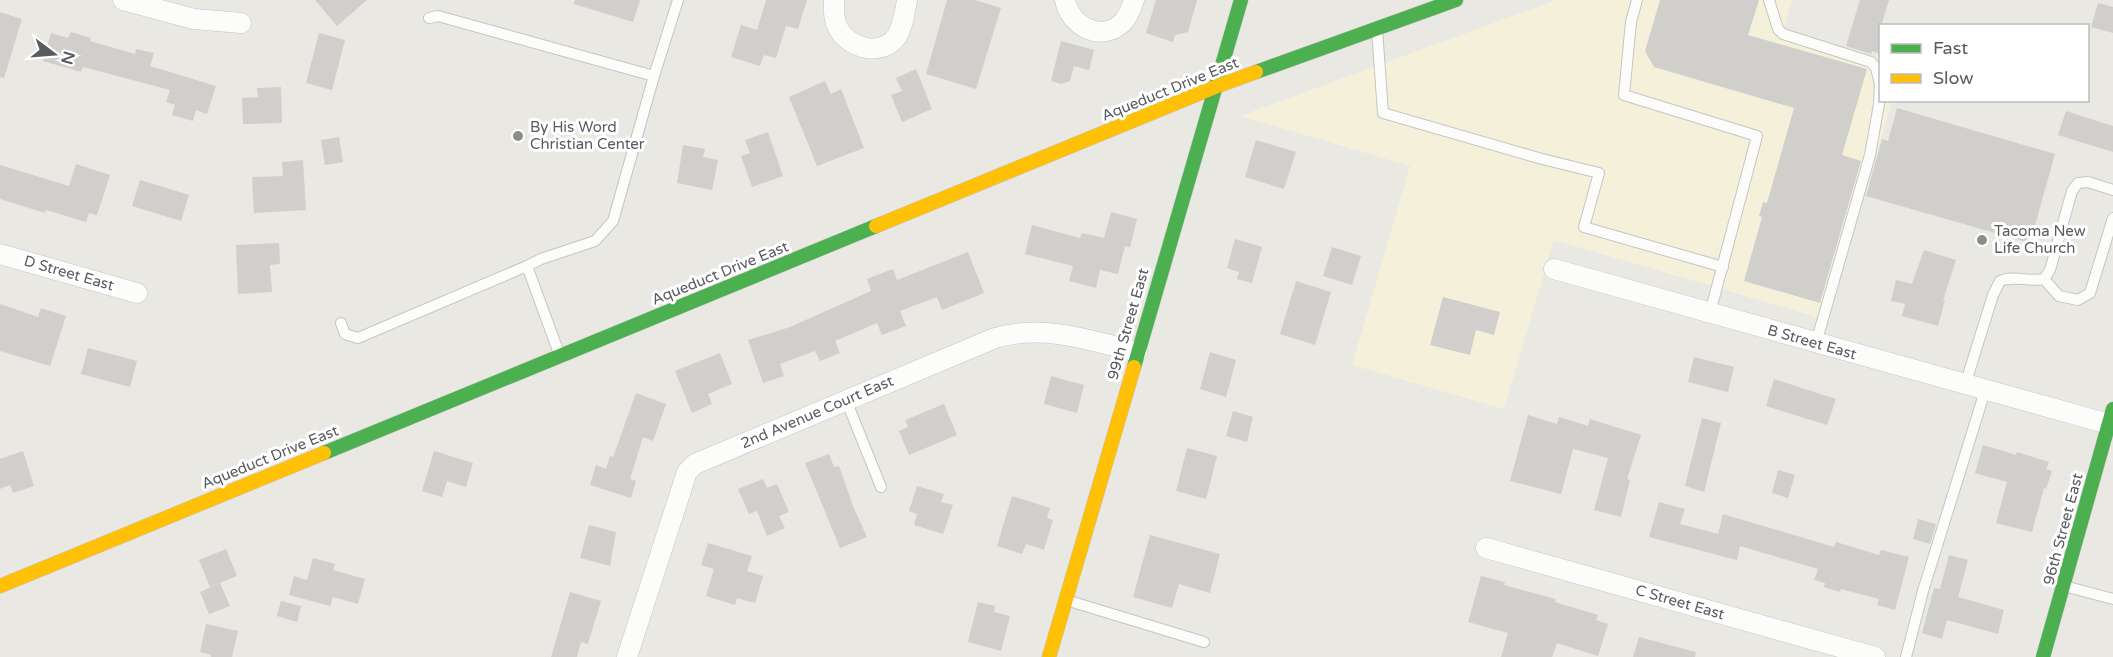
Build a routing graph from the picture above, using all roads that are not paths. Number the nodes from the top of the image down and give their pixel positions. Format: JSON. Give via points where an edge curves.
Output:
{"nodes":[{"id":1,"x":123,"y":0,"type":"edge"},
{"id":2,"x":678,"y":0,"type":"edge"},
{"id":3,"x":834,"y":0,"type":"edge"},
{"id":4,"x":908,"y":0,"type":"edge"},
{"id":5,"x":1065,"y":0,"type":"edge"},
{"id":6,"x":1134,"y":0,"type":"edge"},
{"id":7,"x":1241,"y":0,"type":"edge"},
{"id":8,"x":1456,"y":0,"type":"edge"},
{"id":9,"x":1637,"y":0,"type":"edge"},
{"id":10,"x":1769,"y":0,"type":"edge"},
{"id":11,"x":429,"y":18,"type":"dead end"},
{"id":12,"x":241,"y":23,"type":"dead end"},
{"id":13,"x":1377,"y":28,"type":"junction"},
{"id":14,"x":654,"y":76,"type":"junction"},
{"id":15,"x":1879,"y":80,"type":"edge"},
{"id":16,"x":1215,"y":87,"type":"junction"},
{"id":17,"x":1879,"y":102,"type":"edge"},
{"id":18,"x":2113,"y":190,"type":"edge"},
{"id":19,"x":2113,"y":218,"type":"edge"},
{"id":20,"x":0,"y":254,"type":"edge"},
{"id":21,"x":527,"y":266,"type":"junction"},
{"id":22,"x":1723,"y":267,"type":"junction"},
{"id":23,"x":1554,"y":268,"type":"dead end"},
{"id":24,"x":2043,"y":279,"type":"junction"},
{"id":25,"x":137,"y":293,"type":"dead end"},
{"id":26,"x":1710,"y":313,"type":"junction"},
{"id":27,"x":341,"y":323,"type":"dead end"},
{"id":28,"x":1816,"y":343,"type":"junction"},
{"id":29,"x":1137,"y":352,"type":"junction"},
{"id":30,"x":560,"y":356,"type":"junction"},
{"id":31,"x":1965,"y":385,"type":"junction"},
{"id":32,"x":1985,"y":391,"type":"junction"},
{"id":33,"x":846,"y":400,"type":"junction"},
{"id":34,"x":2112,"y":419,"type":"edge"},
{"id":35,"x":881,"y":487,"type":"dead end"},
{"id":36,"x":1486,"y":548,"type":"dead end"},
{"id":37,"x":0,"y":586,"type":"edge"},
{"id":38,"x":2064,"y":586,"type":"junction"},
{"id":39,"x":2113,"y":599,"type":"edge"},
{"id":40,"x":1066,"y":600,"type":"junction"},
{"id":41,"x":1204,"y":642,"type":"dead end"},
{"id":42,"x":627,"y":657,"type":"edge"},
{"id":43,"x":1049,"y":657,"type":"edge"},
{"id":44,"x":1875,"y":657,"type":"edge"},
{"id":45,"x":1906,"y":657,"type":"edge"},
{"id":46,"x":2043,"y":657,"type":"edge"}],
"edges":[{"from":1,"to":12,"type":"street","via":[[194,20]]},
{"from":2,"to":14,"type":"lane"},
{"from":3,"to":4,"type":"street","via":[[837,27],[846,40],[879,48],[897,36]]},
{"from":5,"to":6,"type":"street","via":[[1077,23],[1100,32],[1124,22]]},
{"from":7,"to":16,"type":"street","name":"99th Street East"},
{"from":8,"to":13,"type":"street","name":"Aqueduct Drive East"},
{"from":9,"to":22,"type":"lane","via":[[1624,95],[1757,136]]},
{"from":10,"to":15,"type":"lane","via":[[1783,34],[1871,62]]},
{"from":11,"to":14,"type":"lane","via":[[438,15]]},
{"from":13,"to":16,"type":"street","name":"Aqueduct Drive East"},
{"from":13,"to":22,"type":"lane","via":[[1383,113],[1599,172],[1584,227]]},
{"from":14,"to":21,"type":"lane","via":[[613,221],[595,241]]},
{"from":16,"to":29,"type":"street","name":"99th Street East"},
{"from":16,"to":30,"type":"street","name":"Aqueduct Drive East"},
{"from":17,"to":28,"type":"lane","via":[[1870,155]]},
{"from":18,"to":24,"type":"lane","via":[[2078,183],[2072,191],[2050,270]]},
{"from":19,"to":24,"type":"lane","via":[[2090,293],[2078,300],[2059,296]]},
{"from":20,"to":25,"type":"street","name":"D Street East"},
{"from":21,"to":27,"type":"lane","via":[[358,338],[345,334]]},
{"from":21,"to":30,"type":"lane"},
{"from":22,"to":26,"type":"lane"},
{"from":23,"to":26,"type":"street","name":"B Street East"},
{"from":24,"to":31,"type":"lane","via":[[2009,277],[2000,281]]},
{"from":26,"to":28,"type":"street","name":"B Street East"},
{"from":28,"to":31,"type":"street","name":"B Street East"},
{"from":29,"to":33,"type":"street","name":"2nd Avenue Court East","via":[[1072,336],[1015,332]]},
{"from":29,"to":40,"type":"street","name":"99th Street East"},
{"from":30,"to":37,"type":"street","name":"Aqueduct Drive East"},
{"from":31,"to":32,"type":"street","name":"B Street East"},
{"from":32,"to":34,"type":"street","name":"B Street East","via":[[2070,414]]},
{"from":32,"to":45,"type":"lane"},
{"from":33,"to":35,"type":"lane"},
{"from":33,"to":42,"type":"street","name":"2nd Avenue Court East","via":[[695,464],[687,472]]},
{"from":34,"to":38,"type":"street","name":"96th Street East"},
{"from":36,"to":44,"type":"street","name":"C Street East"},
{"from":38,"to":39,"type":"lane"},
{"from":38,"to":46,"type":"street","name":"96th Street East"},
{"from":40,"to":41,"type":"lane"},
{"from":40,"to":43,"type":"street","name":"99th Street East"}]}
